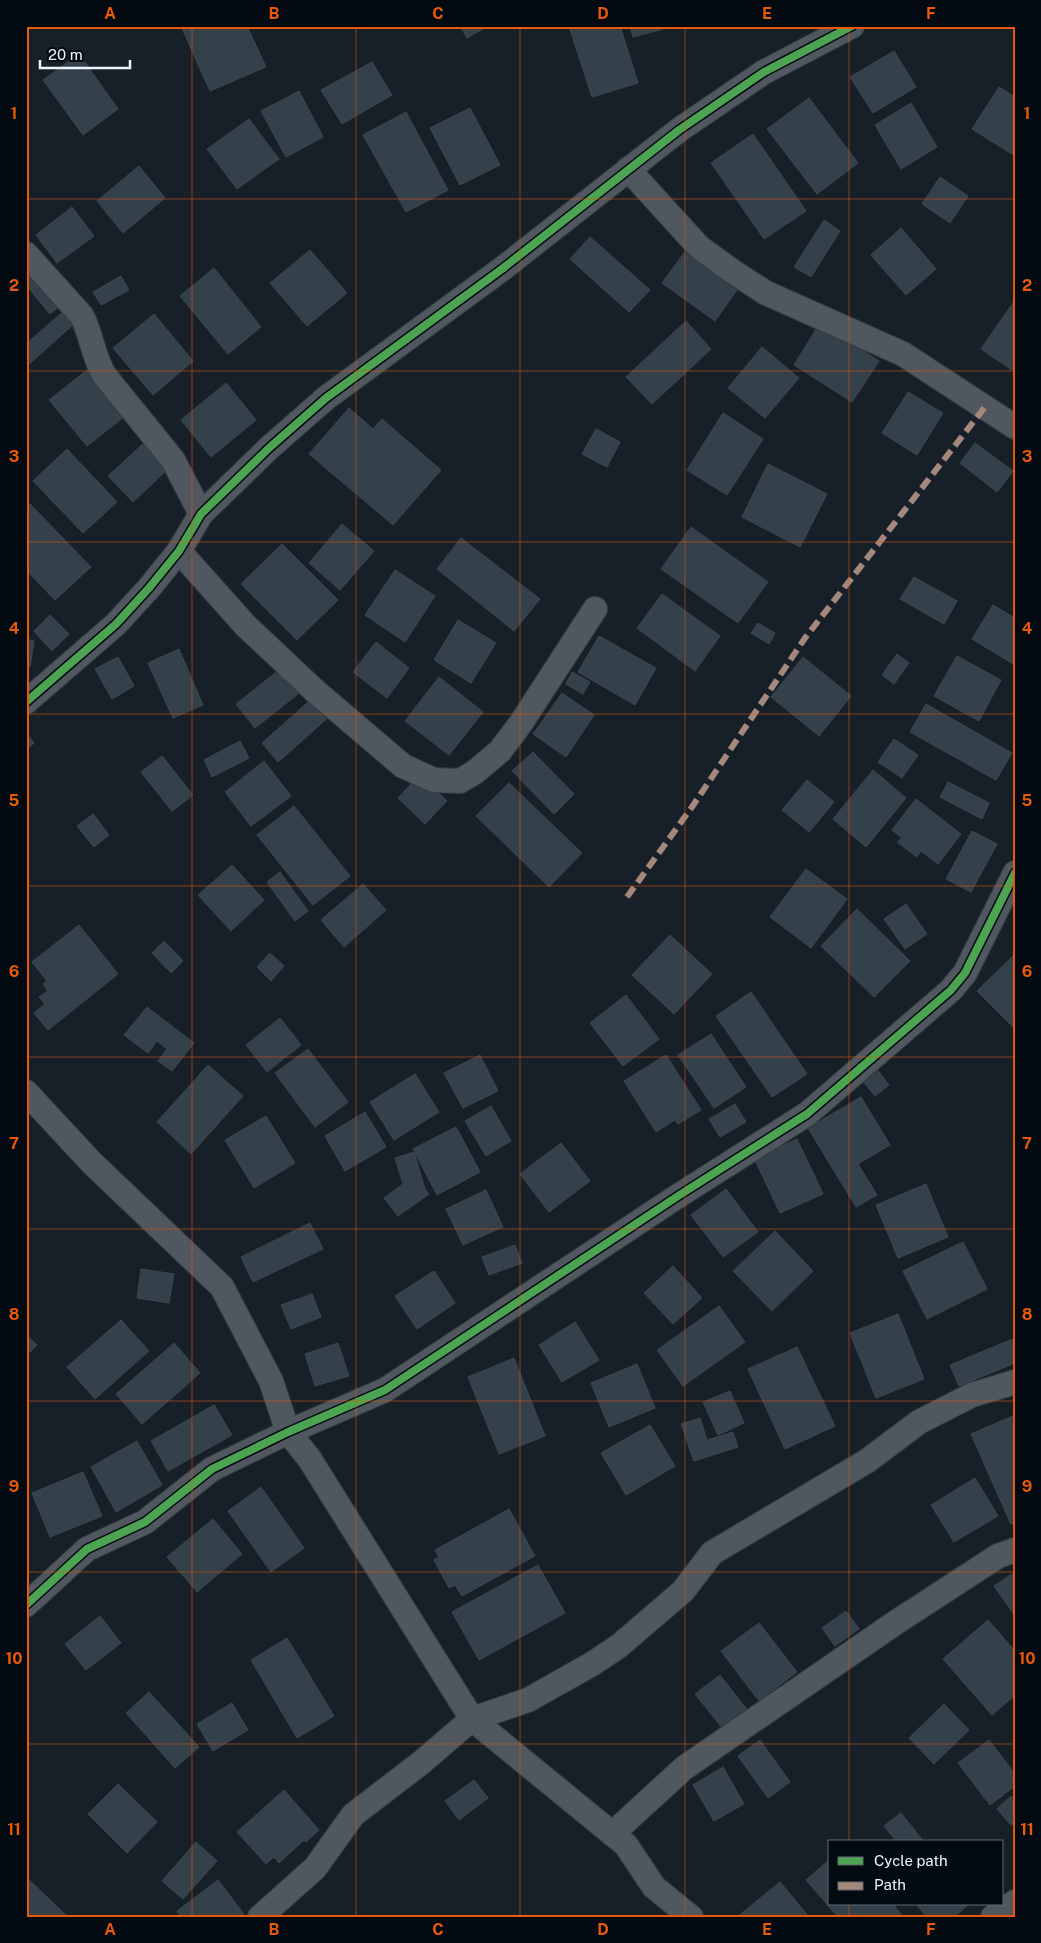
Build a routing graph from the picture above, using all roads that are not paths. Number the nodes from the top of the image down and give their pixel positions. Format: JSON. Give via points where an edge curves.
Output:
{"nodes":[{"id":1,"x":852,"y":26,"type":"edge"},
{"id":2,"x":628,"y":169,"type":"junction"},
{"id":3,"x":26,"y":254,"type":"edge"},
{"id":4,"x":1015,"y":427,"type":"edge"},
{"id":5,"x":201,"y":514,"type":"junction"},
{"id":6,"x":179,"y":551,"type":"junction"},
{"id":7,"x":595,"y":609,"type":"dead end"},
{"id":8,"x":26,"y":702,"type":"edge"},
{"id":9,"x":1015,"y":873,"type":"edge"},
{"id":10,"x":26,"y":1092,"type":"edge"},
{"id":11,"x":1015,"y":1382,"type":"edge"},
{"id":12,"x":288,"y":1432,"type":"junction"},
{"id":13,"x":1015,"y":1550,"type":"edge"},
{"id":14,"x":26,"y":1606,"type":"edge"},
{"id":15,"x":472,"y":1719,"type":"junction"},
{"id":16,"x":612,"y":1834,"type":"junction"},
{"id":17,"x":1015,"y":1902,"type":"edge"},
{"id":18,"x":260,"y":1917,"type":"edge"},
{"id":19,"x":691,"y":1917,"type":"edge"},
{"id":20,"x":993,"y":1917,"type":"edge"}],
"edges":[{"from":1,"to":2,"type":"street","via":[[764,72]]},
{"from":2,"to":4,"type":"street","via":[[699,246],[732,271],[766,293],[903,354]]},
{"from":2,"to":5,"type":"street","via":[[502,269],[326,398]]},
{"from":3,"to":5,"type":"street","via":[[82,316],[97,363],[173,460]]},
{"from":5,"to":6,"type":"street"},
{"from":6,"to":7,"type":"street","via":[[245,624],[316,691],[403,766],[434,780],[460,781],[500,751]]},
{"from":6,"to":8,"type":"street","via":[[116,624]]},
{"from":9,"to":12,"type":"street","via":[[965,974],[951,990],[807,1114],[385,1390]]},
{"from":10,"to":12,"type":"street","via":[[92,1163],[222,1287],[271,1381]]},
{"from":11,"to":15,"type":"street","via":[[972,1395],[919,1422],[852,1471],[712,1553],[683,1591],[619,1646],[592,1664],[528,1700]]},
{"from":12,"to":14,"type":"street","via":[[212,1469],[145,1522],[87,1549]]},
{"from":12,"to":15,"type":"street","via":[[309,1458]]},
{"from":13,"to":16,"type":"street","via":[[998,1556],[906,1616],[684,1768]]},
{"from":15,"to":16,"type":"street"},
{"from":15,"to":18,"type":"street","via":[[353,1815],[315,1868]]},
{"from":16,"to":19,"type":"street","via":[[626,1844],[654,1887]]},
{"from":17,"to":20,"type":"street"}]}
